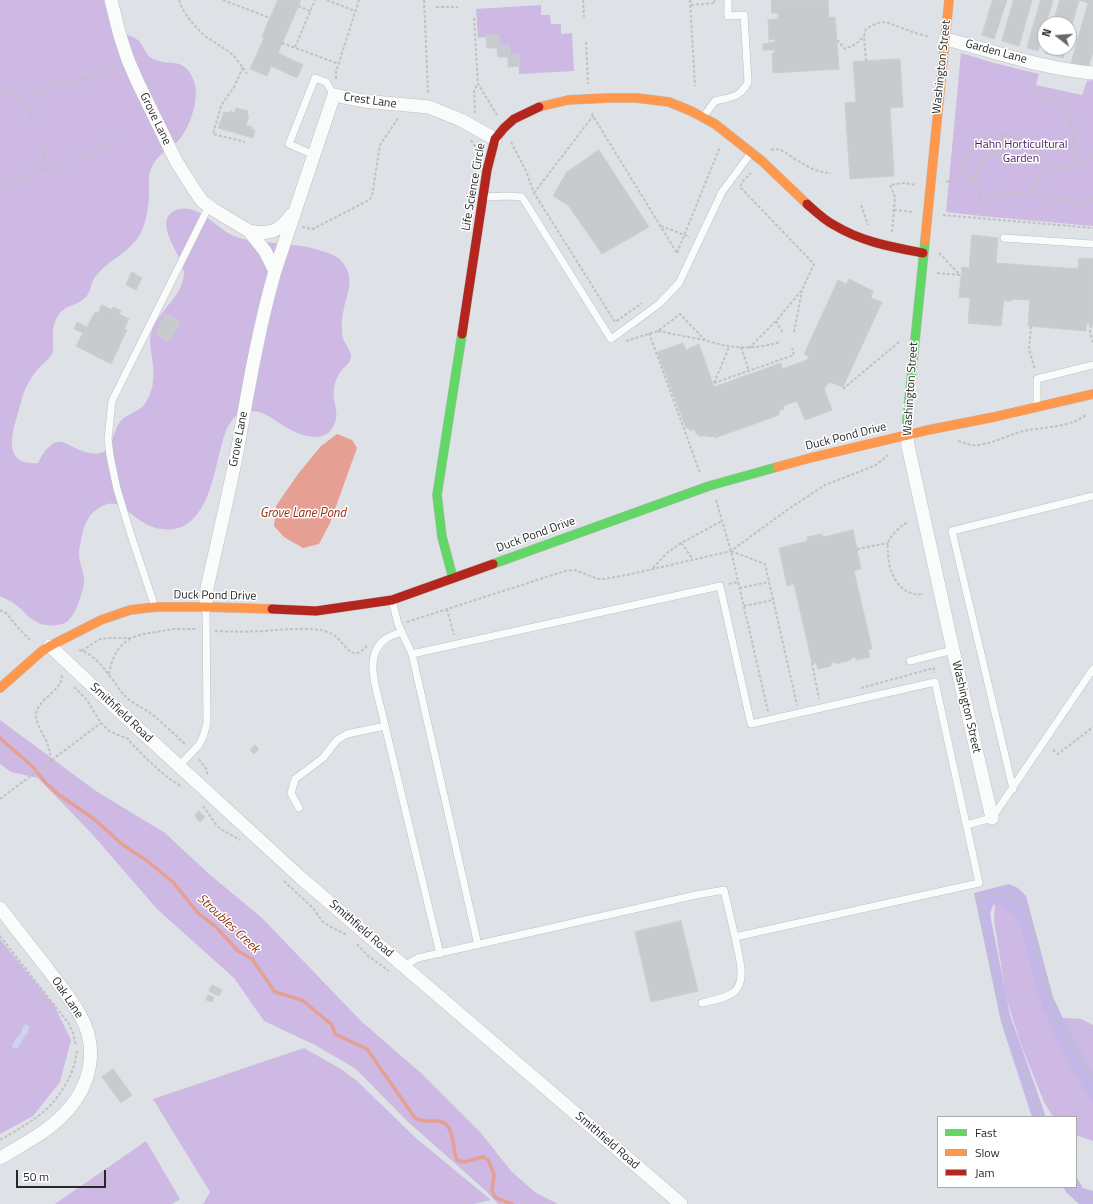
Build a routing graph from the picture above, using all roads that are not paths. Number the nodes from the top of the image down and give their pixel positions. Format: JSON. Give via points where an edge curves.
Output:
{"nodes":[{"id":1,"x":111,"y":0,"type":"edge"},
{"id":2,"x":949,"y":0,"type":"edge"},
{"id":3,"x":728,"y":2,"type":"dead end"},
{"id":4,"x":939,"y":38,"type":"junction"},
{"id":5,"x":1093,"y":73,"type":"edge"},
{"id":6,"x":334,"y":95,"type":"junction"},
{"id":7,"x":703,"y":117,"type":"junction"},
{"id":8,"x":495,"y":138,"type":"junction"},
{"id":9,"x":752,"y":153,"type":"junction"},
{"id":10,"x":314,"y":154,"type":"junction"},
{"id":11,"x":483,"y":198,"type":"junction"},
{"id":12,"x":209,"y":206,"type":"junction"},
{"id":13,"x":296,"y":209,"type":"junction"},
{"id":14,"x":249,"y":231,"type":"junction"},
{"id":15,"x":1004,"y":238,"type":"dead end"},
{"id":16,"x":1093,"y":244,"type":"edge"},
{"id":17,"x":923,"y":253,"type":"junction"},
{"id":18,"x":275,"y":271,"type":"junction"},
{"id":19,"x":1093,"y":365,"type":"edge"},
{"id":20,"x":1093,"y":394,"type":"edge"},
{"id":21,"x":1037,"y":407,"type":"junction"},
{"id":22,"x":907,"y":435,"type":"junction"},
{"id":23,"x":1093,"y":496,"type":"edge"},
{"id":24,"x":453,"y":578,"type":"junction"},
{"id":25,"x":392,"y":600,"type":"junction"},
{"id":26,"x":155,"y":607,"type":"junction"},
{"id":27,"x":206,"y":607,"type":"junction"},
{"id":28,"x":402,"y":632,"type":"junction"},
{"id":29,"x":50,"y":646,"type":"junction"},
{"id":30,"x":953,"y":650,"type":"junction"},
{"id":31,"x":412,"y":654,"type":"junction"},
{"id":32,"x":910,"y":661,"type":"dead end"},
{"id":33,"x":1093,"y":669,"type":"edge"},
{"id":34,"x":0,"y":688,"type":"edge"},
{"id":35,"x":385,"y":726,"type":"junction"},
{"id":36,"x":179,"y":766,"type":"junction"},
{"id":37,"x":1013,"y":789,"type":"junction"},
{"id":38,"x":299,"y":808,"type":"dead end"},
{"id":39,"x":992,"y":818,"type":"junction"},
{"id":40,"x":966,"y":825,"type":"junction"},
{"id":41,"x":0,"y":908,"type":"edge"},
{"id":42,"x":735,"y":937,"type":"junction"},
{"id":43,"x":478,"y":945,"type":"junction"},
{"id":44,"x":440,"y":954,"type":"junction"},
{"id":45,"x":404,"y":966,"type":"junction"},
{"id":46,"x":702,"y":1003,"type":"dead end"},
{"id":47,"x":0,"y":1158,"type":"edge"},
{"id":48,"x":681,"y":1204,"type":"edge"}],
"edges":[{"from":1,"to":12,"type":"street","name":"Grove Lane","via":[[120,36],[138,83],[176,161],[198,196]]},
{"from":2,"to":4,"type":"street","name":"Washington Street"},
{"from":3,"to":7,"type":"lane","via":[[728,16],[744,15],[748,82],[744,91],[737,96],[715,102]]},
{"from":4,"to":5,"type":"street","name":"Garden Lane","via":[[1042,65]]},
{"from":4,"to":17,"type":"street","name":"Washington Street"},
{"from":6,"to":8,"type":"street","name":"Crest Lane","via":[[379,103],[429,107]]},
{"from":6,"to":10,"type":"street","name":"Crest Lane"},
{"from":6,"to":10,"type":"lane","via":[[326,82],[315,78],[289,144]]},
{"from":7,"to":8,"type":"street","name":"Life Science Circle","via":[[669,102],[637,98],[568,100],[531,110],[514,119]]},
{"from":7,"to":9,"type":"street","name":"Life Science Circle"},
{"from":8,"to":11,"type":"street","name":"Life Science Circle"},
{"from":9,"to":11,"type":"lane","via":[[722,192],[679,283],[659,304],[611,339],[522,197]]},
{"from":9,"to":17,"type":"street","name":"Life Science Circle","via":[[805,204],[832,225],[861,239]]},
{"from":10,"to":13,"type":"street","name":"Crest Lane"},
{"from":11,"to":24,"type":"street","name":"Life Science Circle","via":[[438,495],[438,516]]},
{"from":12,"to":14,"type":"street","name":"Grove Lane"},
{"from":12,"to":26,"type":"lane","via":[[112,401],[108,439],[114,476]]},
{"from":13,"to":14,"type":"street","name":"Grove Lane","via":[[278,229],[265,232]]},
{"from":13,"to":18,"type":"street","name":"Grove Lane"},
{"from":14,"to":18,"type":"street","name":"Grove Lane","via":[[265,251]]},
{"from":15,"to":16,"type":"lane"},
{"from":17,"to":22,"type":"street","name":"Washington Street"},
{"from":18,"to":27,"type":"street","name":"Grove Lane","via":[[207,588]]},
{"from":19,"to":21,"type":"lane","via":[[1037,379]]},
{"from":20,"to":21,"type":"street","name":"Duck Pond Drive"},
{"from":21,"to":22,"type":"street","name":"Duck Pond Drive"},
{"from":22,"to":24,"type":"street","name":"Duck Pond Drive","via":[[709,486]]},
{"from":22,"to":30,"type":"street","name":"Washington Street"},
{"from":23,"to":37,"type":"lane","via":[[952,531]]},
{"from":24,"to":25,"type":"street","name":"Duck Pond Drive"},
{"from":25,"to":27,"type":"street","name":"Duck Pond Drive","via":[[316,611]]},
{"from":25,"to":28,"type":"lane"},
{"from":26,"to":27,"type":"street","name":"Duck Pond Drive"},
{"from":26,"to":29,"type":"street","name":"Duck Pond Drive","via":[[130,610],[101,620]]},
{"from":27,"to":36,"type":"lane","via":[[207,723],[204,737]]},
{"from":28,"to":31,"type":"lane"},
{"from":28,"to":35,"type":"lane","via":[[385,639],[378,647],[372,668]]},
{"from":29,"to":34,"type":"street","name":"Duck Pond Drive"},
{"from":29,"to":36,"type":"street","name":"Smithfield Road"},
{"from":30,"to":32,"type":"lane"},
{"from":30,"to":39,"type":"street","name":"Washington Street"},
{"from":31,"to":40,"type":"lane","via":[[720,586],[751,724],[935,682]]},
{"from":31,"to":43,"type":"lane"},
{"from":33,"to":37,"type":"lane"},
{"from":35,"to":38,"type":"lane","via":[[347,734],[337,740],[323,758],[295,779],[291,794]]},
{"from":35,"to":44,"type":"lane"},
{"from":36,"to":45,"type":"street","name":"Smithfield Road","via":[[301,878]]},
{"from":37,"to":39,"type":"lane"},
{"from":39,"to":40,"type":"lane"},
{"from":40,"to":42,"type":"lane","via":[[979,883]]},
{"from":41,"to":47,"type":"street","name":"Oak Lane","via":[[77,1009],[88,1035],[91,1054],[84,1087],[62,1117]]},
{"from":42,"to":43,"type":"lane","via":[[724,890]]},
{"from":42,"to":46,"type":"lane","via":[[742,977],[738,988],[731,994]]},
{"from":43,"to":44,"type":"lane"},
{"from":44,"to":45,"type":"lane","via":[[418,958]]},
{"from":45,"to":48,"type":"street","name":"Smithfield Road"}]}
